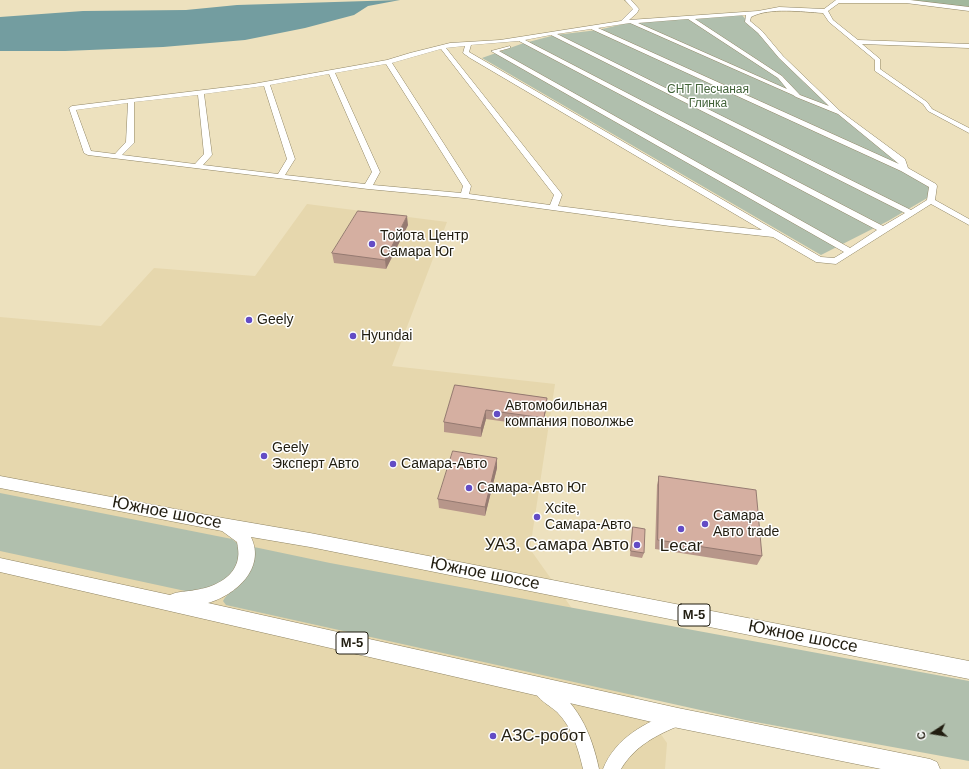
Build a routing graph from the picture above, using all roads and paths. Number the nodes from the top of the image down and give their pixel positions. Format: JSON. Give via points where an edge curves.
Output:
{"nodes":[{"id":1,"x":628,"y":0,"type":"edge"},
{"id":2,"x":898,"y":0,"type":"edge"},
{"id":3,"x":969,"y":9,"type":"edge"},
{"id":4,"x":825,"y":10,"type":"junction"},
{"id":5,"x":754,"y":14,"type":"junction"},
{"id":6,"x":688,"y":17,"type":"junction"},
{"id":7,"x":627,"y":22,"type":"junction"},
{"id":8,"x":592,"y":27,"type":"junction"},
{"id":9,"x":552,"y":34,"type":"junction"},
{"id":10,"x":522,"y":40,"type":"junction"},
{"id":11,"x":856,"y":42,"type":"junction"},
{"id":12,"x":469,"y":44,"type":"junction"},
{"id":13,"x":969,"y":46,"type":"edge"},
{"id":14,"x":442,"y":47,"type":"junction"},
{"id":15,"x":388,"y":62,"type":"junction"},
{"id":16,"x":331,"y":72,"type":"junction"},
{"id":17,"x":266,"y":84,"type":"junction"},
{"id":18,"x":201,"y":92,"type":"junction"},
{"id":19,"x":798,"y":96,"type":"junction"},
{"id":20,"x":131,"y":101,"type":"junction"},
{"id":21,"x":840,"y":113,"type":"junction"},
{"id":22,"x":969,"y":131,"type":"edge"},
{"id":23,"x":117,"y":156,"type":"junction"},
{"id":24,"x":197,"y":166,"type":"junction"},
{"id":25,"x":904,"y":169,"type":"junction"},
{"id":26,"x":280,"y":176,"type":"junction"},
{"id":27,"x":368,"y":187,"type":"junction"},
{"id":28,"x":464,"y":196,"type":"junction"},
{"id":29,"x":931,"y":201,"type":"junction"},
{"id":30,"x":553,"y":208,"type":"junction"},
{"id":31,"x":911,"y":213,"type":"junction"},
{"id":32,"x":969,"y":222,"type":"edge"},
{"id":33,"x":883,"y":230,"type":"junction"},
{"id":34,"x":773,"y":234,"type":"junction"},
{"id":35,"x":850,"y":252,"type":"junction"},
{"id":36,"x":0,"y":482,"type":"edge"},
{"id":37,"x":223,"y":524,"type":"junction"},
{"id":38,"x":0,"y":565,"type":"edge"},
{"id":39,"x":165,"y":601,"type":"junction"},
{"id":40,"x":969,"y":670,"type":"edge"},
{"id":41,"x":539,"y":687,"type":"junction"},
{"id":42,"x":678,"y":718,"type":"junction"},
{"id":43,"x":591,"y":769,"type":"edge"},
{"id":44,"x":611,"y":769,"type":"edge"},
{"id":45,"x":930,"y":769,"type":"edge"}],
"edges":[{"from":1,"to":7,"type":"street","via":[[636,9]]},
{"from":2,"to":3,"type":"street"},
{"from":2,"to":4,"type":"street","via":[[838,1]]},
{"from":4,"to":5,"type":"street","via":[[779,9]]},
{"from":4,"to":11,"type":"street","via":[[831,21]]},
{"from":5,"to":6,"type":"street"},
{"from":5,"to":21,"type":"street","via":[[748,16],[747,21]]},
{"from":6,"to":7,"type":"street"},
{"from":6,"to":19,"type":"street","via":[[780,77]]},
{"from":7,"to":8,"type":"street"},
{"from":7,"to":19,"type":"street"},
{"from":8,"to":9,"type":"street"},
{"from":8,"to":25,"type":"street"},
{"from":9,"to":10,"type":"street"},
{"from":9,"to":31,"type":"street"},
{"from":10,"to":12,"type":"street"},
{"from":10,"to":33,"type":"street"},
{"from":10,"to":35,"type":"street","via":[[494,51]]},
{"from":11,"to":13,"type":"street"},
{"from":11,"to":22,"type":"street","via":[[878,60],[878,70],[925,103],[930,110]]},
{"from":12,"to":14,"type":"street"},
{"from":12,"to":34,"type":"street","via":[[466,53],[472,57]]},
{"from":14,"to":15,"type":"street"},
{"from":14,"to":30,"type":"street","via":[[558,195]]},
{"from":15,"to":16,"type":"street"},
{"from":15,"to":28,"type":"street","via":[[467,186]]},
{"from":16,"to":17,"type":"street"},
{"from":16,"to":27,"type":"street","via":[[376,172]]},
{"from":17,"to":18,"type":"street"},
{"from":17,"to":26,"type":"street","via":[[291,159]]},
{"from":18,"to":20,"type":"street"},
{"from":18,"to":24,"type":"street","via":[[208,156]]},
{"from":19,"to":21,"type":"street"},
{"from":20,"to":23,"type":"street","via":[[130,143]]},
{"from":20,"to":23,"type":"street","via":[[72,108],[88,153]]},
{"from":21,"to":25,"type":"street","via":[[902,161]]},
{"from":23,"to":24,"type":"street"},
{"from":24,"to":26,"type":"street"},
{"from":25,"to":29,"type":"street","via":[[932,186]]},
{"from":26,"to":27,"type":"street"},
{"from":27,"to":28,"type":"street"},
{"from":28,"to":30,"type":"street"},
{"from":29,"to":31,"type":"street"},
{"from":29,"to":32,"type":"street"},
{"from":30,"to":34,"type":"street"},
{"from":31,"to":33,"type":"street"},
{"from":33,"to":35,"type":"street"},
{"from":34,"to":35,"type":"street","via":[[819,260],[836,261]]},
{"from":36,"to":37,"type":"main road","name":"Южное шоссе","number":"М-5"},
{"from":37,"to":39,"type":"main road","via":[[243,538],[247,560],[242,571],[234,581],[221,590],[190,599]]},
{"from":37,"to":40,"type":"main road","name":"Южное шоссе","number":"М-5"},
{"from":38,"to":39,"type":"main road","number":"М-5"},
{"from":39,"to":41,"type":"main road","number":"М-5"},
{"from":41,"to":42,"type":"main road","number":"М-5"},
{"from":41,"to":43,"type":"street","via":[[564,708],[578,728],[587,749]]},
{"from":42,"to":44,"type":"street","via":[[636,738],[624,749]]},
{"from":42,"to":45,"type":"main road","number":"М-5"}]}
